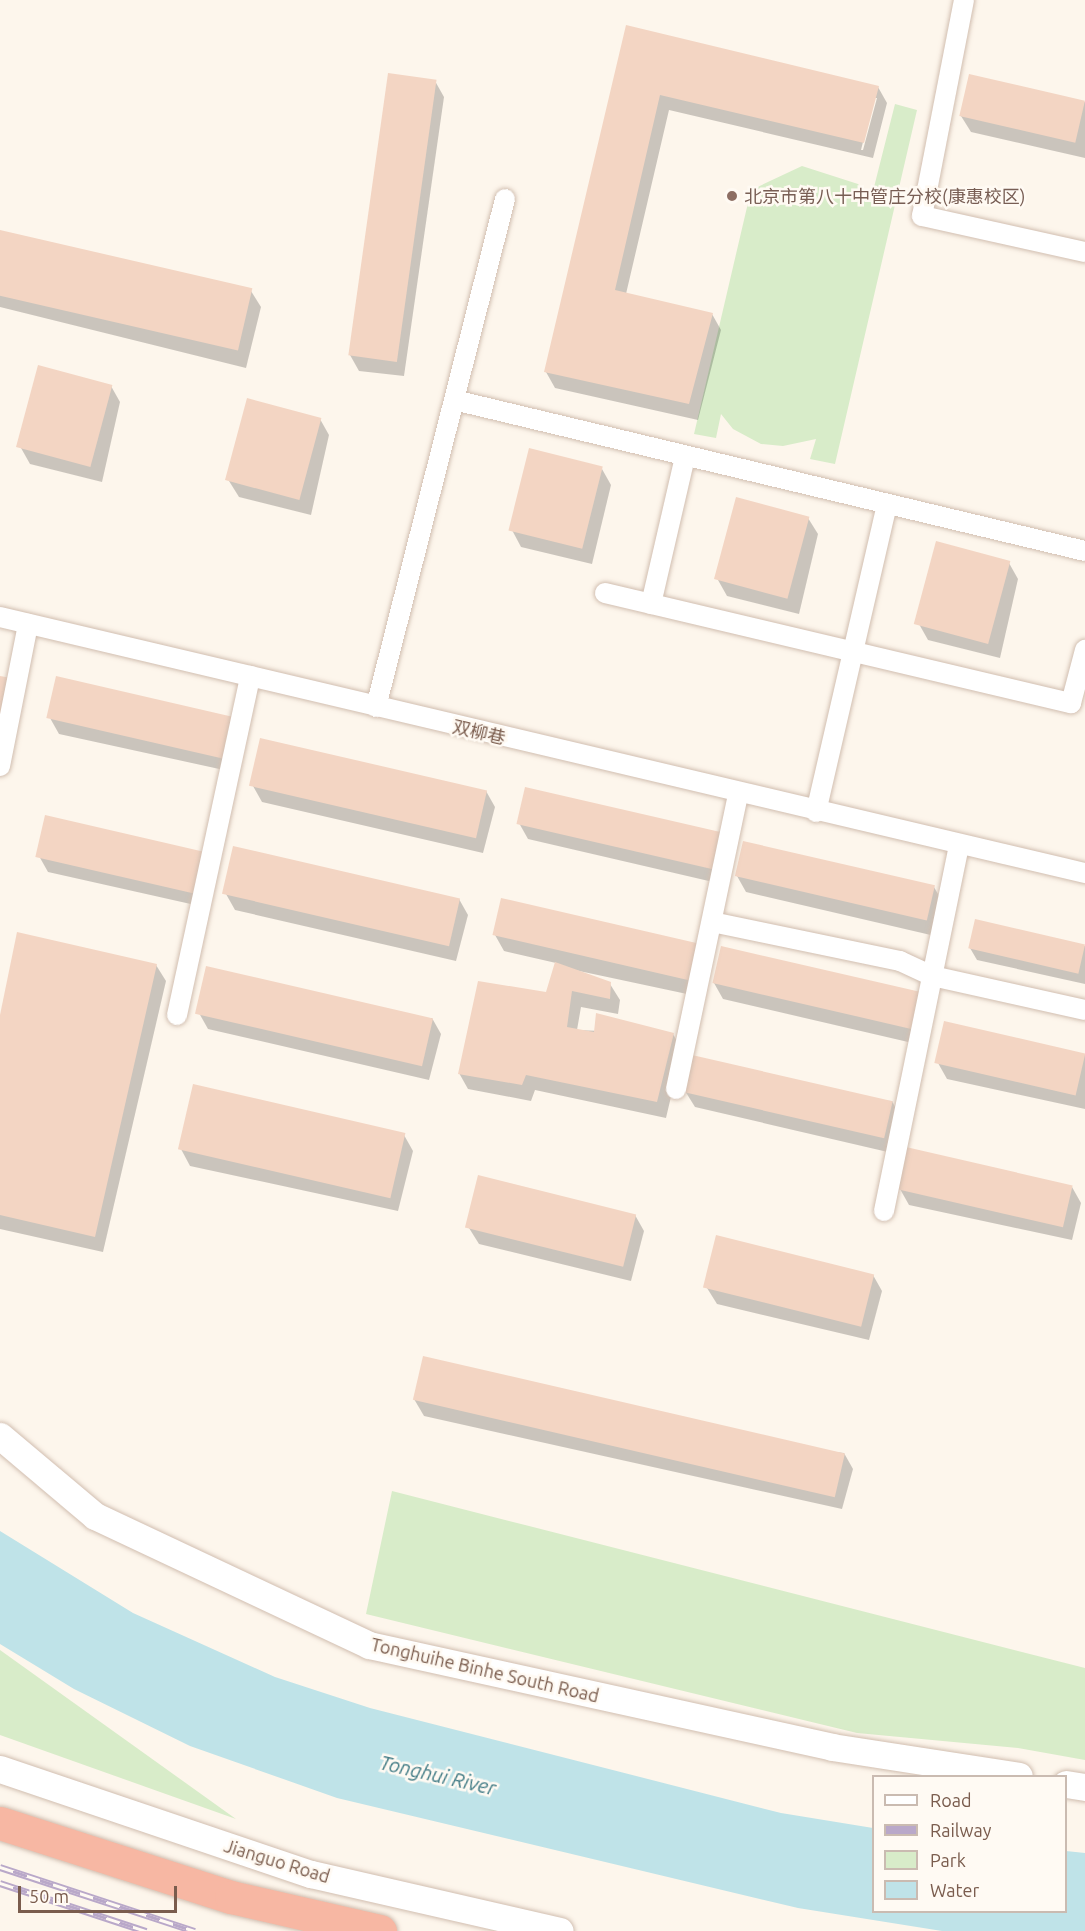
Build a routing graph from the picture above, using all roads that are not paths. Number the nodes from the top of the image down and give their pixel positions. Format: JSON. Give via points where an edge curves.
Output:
{"nodes":[{"id":1,"x":964,"y":0,"type":"edge"},
{"id":2,"x":505,"y":199,"type":"dead end"},
{"id":3,"x":1085,"y":252,"type":"edge"},
{"id":4,"x":454,"y":400,"type":"junction"},
{"id":5,"x":686,"y":457,"type":"junction"},
{"id":6,"x":887,"y":505,"type":"junction"},
{"id":7,"x":1085,"y":551,"type":"edge"},
{"id":8,"x":605,"y":593,"type":"dead end"},
{"id":9,"x":651,"y":604,"type":"junction"},
{"id":10,"x":0,"y":617,"type":"edge"},
{"id":11,"x":28,"y":624,"type":"junction"},
{"id":12,"x":1085,"y":650,"type":"edge"},
{"id":13,"x":853,"y":652,"type":"junction"},
{"id":14,"x":250,"y":676,"type":"junction"},
{"id":15,"x":376,"y":707,"type":"junction"},
{"id":16,"x":0,"y":766,"type":"edge"},
{"id":17,"x":738,"y":794,"type":"junction"},
{"id":18,"x":816,"y":812,"type":"junction"},
{"id":19,"x":959,"y":845,"type":"junction"},
{"id":20,"x":1085,"y":873,"type":"edge"},
{"id":21,"x":712,"y":922,"type":"junction"},
{"id":22,"x":932,"y":976,"type":"junction"},
{"id":23,"x":1085,"y":1010,"type":"edge"},
{"id":24,"x":177,"y":1015,"type":"dead end"},
{"id":25,"x":676,"y":1089,"type":"dead end"},
{"id":26,"x":884,"y":1211,"type":"dead end"},
{"id":27,"x":0,"y":1436,"type":"edge"},
{"id":28,"x":0,"y":1769,"type":"edge"},
{"id":29,"x":1012,"y":1775,"type":"edge"},
{"id":30,"x":1067,"y":1784,"type":"edge"},
{"id":31,"x":1085,"y":1787,"type":"edge"},
{"id":32,"x":0,"y":1823,"type":"edge"},
{"id":33,"x":380,"y":1931,"type":"edge"},
{"id":34,"x":560,"y":1931,"type":"edge"}],
"edges":[{"from":1,"to":3,"type":"street","via":[[922,216]]},
{"from":2,"to":4,"type":"street"},
{"from":4,"to":5,"type":"street"},
{"from":4,"to":15,"type":"street"},
{"from":5,"to":6,"type":"street"},
{"from":5,"to":9,"type":"street"},
{"from":6,"to":7,"type":"street"},
{"from":6,"to":13,"type":"street"},
{"from":8,"to":9,"type":"street"},
{"from":9,"to":13,"type":"street"},
{"from":10,"to":11,"type":"street","name":"双柳巷"},
{"from":11,"to":14,"type":"street","name":"双柳巷"},
{"from":11,"to":16,"type":"street"},
{"from":12,"to":13,"type":"street","via":[[1071,704]]},
{"from":13,"to":18,"type":"street"},
{"from":14,"to":15,"type":"street","name":"双柳巷"},
{"from":14,"to":24,"type":"street"},
{"from":15,"to":17,"type":"street","name":"双柳巷"},
{"from":17,"to":18,"type":"street","name":"双柳巷"},
{"from":17,"to":21,"type":"street"},
{"from":18,"to":19,"type":"street","name":"双柳巷"},
{"from":19,"to":20,"type":"street","name":"双柳巷"},
{"from":19,"to":22,"type":"street"},
{"from":21,"to":22,"type":"street","via":[[900,962]]},
{"from":21,"to":25,"type":"street"},
{"from":22,"to":23,"type":"street"},
{"from":22,"to":26,"type":"street"},
{"from":27,"to":29,"type":"street","name":"Tonghuihe Binhe South Road","via":[[95,1516],[369,1644],[832,1748]]},
{"from":28,"to":34,"type":"street","name":"Jianguo Road","via":[[311,1874]]},
{"from":30,"to":31,"type":"street"},
{"from":32,"to":33,"type":"highway","via":[[231,1897]]}]}
